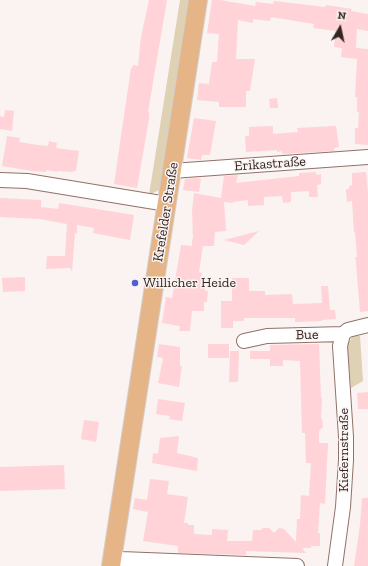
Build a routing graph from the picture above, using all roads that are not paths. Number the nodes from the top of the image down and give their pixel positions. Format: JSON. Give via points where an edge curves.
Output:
{"nodes":[{"id":1,"x":198,"y":0,"type":"edge"},
{"id":2,"x":368,"y":157,"type":"edge"},
{"id":3,"x":172,"y":171,"type":"junction"},
{"id":4,"x":0,"y":180,"type":"edge"},
{"id":5,"x":167,"y":204,"type":"junction"},
{"id":6,"x":368,"y":325,"type":"edge"},
{"id":7,"x":343,"y":334,"type":"junction"},
{"id":8,"x":244,"y":341,"type":"dead end"},
{"id":9,"x":112,"y":560,"type":"edge"},
{"id":10,"x":297,"y":566,"type":"edge"},
{"id":11,"x":335,"y":566,"type":"edge"}],
"edges":[{"from":1,"to":3,"type":"main road","name":"Krefelder Straße"},
{"from":2,"to":3,"type":"street","name":"Erikastraße"},
{"from":3,"to":5,"type":"main road","name":"Krefelder Straße"},
{"from":4,"to":5,"type":"street","via":[[27,181]]},
{"from":5,"to":9,"type":"main road","name":"Krefelder Straße"},
{"from":6,"to":7,"type":"street","name":"Bue","via":[[348,330]]},
{"from":7,"to":8,"type":"street","name":"Bue","via":[[267,336]]},
{"from":7,"to":11,"type":"street","name":"Kiefernstraße","via":[[340,346],[346,452],[343,507]]},
{"from":9,"to":10,"type":"street"}]}
